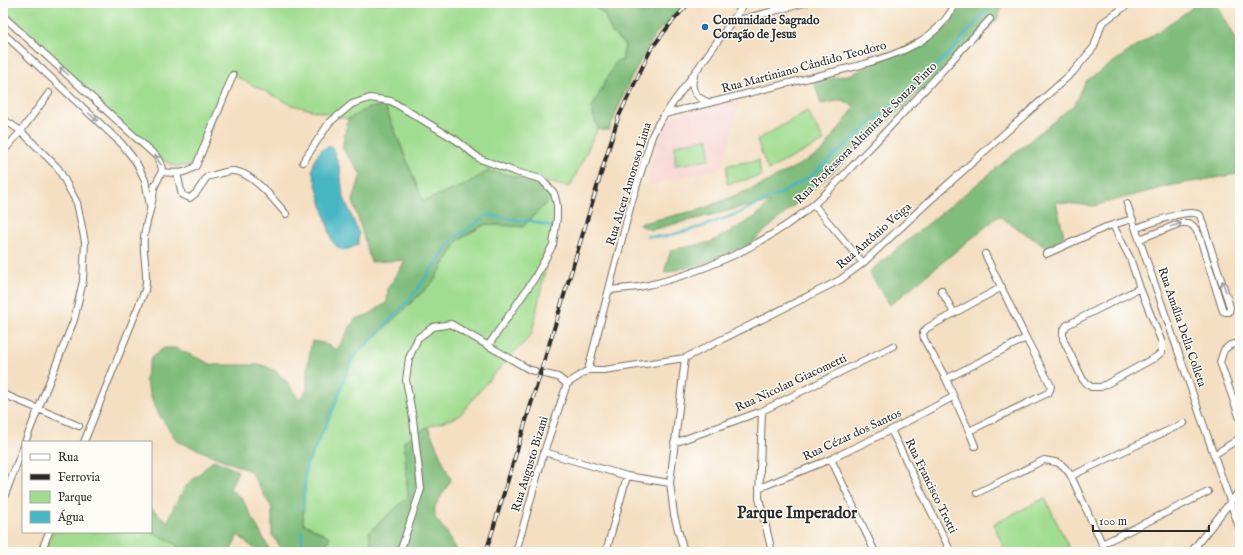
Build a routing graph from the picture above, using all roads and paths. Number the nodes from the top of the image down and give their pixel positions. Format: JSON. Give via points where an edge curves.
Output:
{"nodes":[{"id":1,"x":745,"y":3,"type":"edge"},
{"id":2,"x":767,"y":3,"type":"edge"},
{"id":3,"x":805,"y":3,"type":"edge"},
{"id":4,"x":1130,"y":3,"type":"edge"},
{"id":5,"x":955,"y":4,"type":"dead end"},
{"id":6,"x":781,"y":9,"type":"junction"},
{"id":7,"x":3,"y":16,"type":"edge"},
{"id":8,"x":990,"y":19,"type":"dead end"},
{"id":9,"x":731,"y":22,"type":"junction"},
{"id":10,"x":3,"y":33,"type":"edge"},
{"id":11,"x":695,"y":72,"type":"junction"},
{"id":12,"x":233,"y":75,"type":"dead end"},
{"id":13,"x":49,"y":93,"type":"dead end"},
{"id":14,"x":710,"y":103,"type":"junction"},
{"id":15,"x":664,"y":114,"type":"junction"},
{"id":16,"x":3,"y":119,"type":"edge"},
{"id":17,"x":21,"y":130,"type":"junction"},
{"id":18,"x":3,"y":152,"type":"edge"},
{"id":19,"x":302,"y":162,"type":"dead end"},
{"id":20,"x":162,"y":172,"type":"junction"},
{"id":21,"x":177,"y":173,"type":"junction"},
{"id":22,"x":1127,"y":204,"type":"dead end"},
{"id":23,"x":814,"y":205,"type":"junction"},
{"id":24,"x":151,"y":209,"type":"junction"},
{"id":25,"x":286,"y":214,"type":"dead end"},
{"id":26,"x":1133,"y":220,"type":"junction"},
{"id":27,"x":1113,"y":225,"type":"junction"},
{"id":28,"x":1136,"y":228,"type":"junction"},
{"id":29,"x":1140,"y":239,"type":"junction"},
{"id":30,"x":985,"y":254,"type":"dead end"},
{"id":31,"x":1046,"y":254,"type":"dead end"},
{"id":32,"x":863,"y":263,"type":"junction"},
{"id":33,"x":1002,"y":287,"type":"junction"},
{"id":34,"x":1140,"y":288,"type":"junction"},
{"id":35,"x":609,"y":290,"type":"junction"},
{"id":36,"x":941,"y":290,"type":"dead end"},
{"id":37,"x":954,"y":313,"type":"junction"},
{"id":38,"x":1026,"y":338,"type":"junction"},
{"id":39,"x":1240,"y":343,"type":"edge"},
{"id":40,"x":488,"y":346,"type":"junction"},
{"id":41,"x":893,"y":346,"type":"dead end"},
{"id":42,"x":685,"y":358,"type":"junction"},
{"id":43,"x":588,"y":370,"type":"junction"},
{"id":44,"x":535,"y":371,"type":"dead end"},
{"id":45,"x":545,"y":374,"type":"dead end"},
{"id":46,"x":946,"y":380,"type":"junction"},
{"id":47,"x":567,"y":384,"type":"junction"},
{"id":48,"x":3,"y":394,"type":"edge"},
{"id":49,"x":953,"y":397,"type":"junction"},
{"id":50,"x":38,"y":408,"type":"junction"},
{"id":51,"x":762,"y":411,"type":"junction"},
{"id":52,"x":1240,"y":419,"type":"edge"},
{"id":53,"x":1184,"y":423,"type":"dead end"},
{"id":54,"x":79,"y":426,"type":"dead end"},
{"id":55,"x":892,"y":430,"type":"junction"},
{"id":56,"x":969,"y":431,"type":"junction"},
{"id":57,"x":1240,"y":438,"type":"edge"},
{"id":58,"x":25,"y":441,"type":"edge"},
{"id":59,"x":84,"y":441,"type":"edge"},
{"id":60,"x":674,"y":443,"type":"junction"},
{"id":61,"x":975,"y":446,"type":"dead end"},
{"id":62,"x":22,"y":451,"type":"edge"},
{"id":63,"x":544,"y":452,"type":"junction"},
{"id":64,"x":1214,"y":455,"type":"junction"},
{"id":65,"x":832,"y":459,"type":"junction"},
{"id":66,"x":627,"y":476,"type":"junction"},
{"id":67,"x":1071,"y":476,"type":"junction"},
{"id":68,"x":670,"y":483,"type":"junction"},
{"id":69,"x":759,"y":488,"type":"junction"},
{"id":70,"x":1240,"y":490,"type":"edge"},
{"id":71,"x":1208,"y":492,"type":"dead end"},
{"id":72,"x":977,"y":493,"type":"dead end"},
{"id":73,"x":3,"y":500,"type":"edge"},
{"id":74,"x":1230,"y":502,"type":"junction"},
{"id":75,"x":1240,"y":530,"type":"edge"},
{"id":76,"x":49,"y":533,"type":"edge"},
{"id":77,"x":1102,"y":544,"type":"junction"},
{"id":78,"x":41,"y":552,"type":"edge"},
{"id":79,"x":400,"y":552,"type":"edge"},
{"id":80,"x":516,"y":552,"type":"edge"},
{"id":81,"x":606,"y":552,"type":"edge"},
{"id":82,"x":684,"y":552,"type":"edge"},
{"id":83,"x":772,"y":552,"type":"edge"},
{"id":84,"x":875,"y":552,"type":"edge"},
{"id":85,"x":952,"y":552,"type":"edge"},
{"id":86,"x":1106,"y":552,"type":"edge"},
{"id":87,"x":1191,"y":552,"type":"edge"}],
"edges":[{"from":1,"to":9,"type":"street","name":"Rua Alceu Amoroso Lima"},
{"from":2,"to":6,"type":"street"},
{"from":3,"to":6,"type":"street"},
{"from":4,"to":32,"type":"street","name":"Rua Antônio Veiga","via":[[1102,23],[1094,47],[1073,72]]},
{"from":5,"to":14,"type":"street","name":"Rua Martiniano Cândido Teodoro","via":[[934,32],[908,49],[886,58]]},
{"from":6,"to":9,"type":"street"},
{"from":20,"to":7,"type":"street","one_way":true,"via":[[161,163],[156,156]]},
{"from":8,"to":23,"type":"street","name":"Rua Professora Altimira de Souza Pinto"},
{"from":9,"to":11,"type":"street","name":"Rua Alceu Amoroso Lima"},
{"from":10,"to":24,"type":"street","one_way":true,"via":[[122,144],[136,162],[145,180]]},
{"from":11,"to":14,"type":"street","via":[[693,88],[697,96]]},
{"from":11,"to":15,"type":"street","name":"Rua Alceu Amoroso Lima"},
{"from":12,"to":21,"type":"street","via":[[196,166],[188,172]]},
{"from":13,"to":17,"type":"street"},
{"from":14,"to":15,"type":"street","name":"Rua Martiniano Cândido Teodoro"},
{"from":15,"to":35,"type":"street","name":"Rua Alceu Amoroso Lima","via":[[652,136]]},
{"from":16,"to":17,"type":"street"},
{"from":17,"to":18,"type":"street"},
{"from":17,"to":50,"type":"street","via":[[58,168],[77,202],[85,242],[83,281],[74,320]]},
{"from":19,"to":40,"type":"street","via":[[329,123],[352,104],[370,98],[391,101],[456,140],[480,159],[541,179],[554,193],[557,205],[553,245],[534,279]]},
{"from":20,"to":21,"type":"street"},
{"from":20,"to":24,"type":"street","via":[[154,188]]},
{"from":21,"to":25,"type":"street","via":[[182,195],[190,198],[207,177],[232,171],[248,176],[270,194]]},
{"from":22,"to":26,"type":"street","name":"Rua Amália Della Colleta"},
{"from":23,"to":32,"type":"street"},
{"from":23,"to":35,"type":"street","name":"Rua Professora Altimira de Souza Pinto","via":[[750,247],[710,265],[639,287]]},
{"from":24,"to":59,"type":"street","via":[[144,237],[147,281],[145,290]]},
{"from":26,"to":27,"type":"street"},
{"from":26,"to":28,"type":"street","name":"Rua Amália Della Colleta"},
{"from":27,"to":31,"type":"street"},
{"from":27,"to":34,"type":"street","via":[[1130,258]]},
{"from":28,"to":29,"type":"street","name":"Rua Amália Della Colleta"},
{"from":29,"to":28,"type":"street","one_way":true,"via":[[1181,223],[1187,222],[1195,227],[1223,311],[1229,312],[1230,307],[1200,215],[1196,212],[1184,213]]},
{"from":29,"to":64,"type":"street","name":"Rua Amália Della Colleta"},
{"from":30,"to":33,"type":"street"},
{"from":32,"to":42,"type":"street","name":"Rua Antônio Veiga","via":[[840,280]]},
{"from":33,"to":37,"type":"street"},
{"from":33,"to":38,"type":"street"},
{"from":34,"to":34,"type":"street","via":[[1067,325],[1063,330],[1063,339],[1083,380],[1091,387],[1101,387],[1162,352],[1162,343]]},
{"from":35,"to":43,"type":"street","name":"Rua Alceu Amoroso Lima"},
{"from":36,"to":37,"type":"street"},
{"from":37,"to":46,"type":"street","via":[[927,328],[923,333]]},
{"from":38,"to":46,"type":"street"},
{"from":38,"to":56,"type":"street","via":[[1051,386],[1050,390]]},
{"from":39,"to":52,"type":"street","via":[[1224,350],[1220,362]]},
{"from":40,"to":44,"type":"street"},
{"from":40,"to":79,"type":"street","via":[[451,324],[432,327],[418,338],[409,358],[406,380],[422,489]]},
{"from":41,"to":51,"type":"street","name":"Rua Nicolau Giacometti"},
{"from":42,"to":43,"type":"street","name":"Rua Antônio Veiga"},
{"from":42,"to":60,"type":"street"},
{"from":43,"to":47,"type":"street"},
{"from":45,"to":47,"type":"street","via":[[558,376]]},
{"from":46,"to":49,"type":"street"},
{"from":47,"to":63,"type":"street","name":"Rua Augusto Bizani"},
{"from":48,"to":50,"type":"street"},
{"from":49,"to":55,"type":"street","name":"Rua Cézar dos Santos"},
{"from":49,"to":56,"type":"street"},
{"from":50,"to":54,"type":"street"},
{"from":50,"to":58,"type":"street"},
{"from":51,"to":60,"type":"street","name":"Rua Nicolau Giacometti"},
{"from":51,"to":69,"type":"street"},
{"from":53,"to":67,"type":"street"},
{"from":55,"to":65,"type":"street","name":"Rua Cézar dos Santos"},
{"from":55,"to":85,"type":"street","name":"Rua Francisco Trotti"},
{"from":56,"to":61,"type":"street"},
{"from":57,"to":64,"type":"street"},
{"from":60,"to":68,"type":"street"},
{"from":62,"to":73,"type":"street"},
{"from":63,"to":66,"type":"street"},
{"from":63,"to":80,"type":"street","name":"Rua Augusto Bizani"},
{"from":64,"to":74,"type":"street","name":"Rua Amália Della Colleta"},
{"from":65,"to":69,"type":"street","name":"Rua Cézar dos Santos"},
{"from":65,"to":84,"type":"street"},
{"from":66,"to":68,"type":"street"},
{"from":66,"to":81,"type":"street"},
{"from":67,"to":72,"type":"street","via":[[1066,468],[1057,462],[1044,460]]},
{"from":67,"to":77,"type":"street"},
{"from":68,"to":82,"type":"street","via":[[674,515]]},
{"from":69,"to":83,"type":"street"},
{"from":70,"to":74,"type":"street"},
{"from":71,"to":77,"type":"street"},
{"from":74,"to":75,"type":"street","name":"Rua Amália Della Colleta"},
{"from":74,"to":87,"type":"street"},
{"from":76,"to":78,"type":"street"},
{"from":77,"to":86,"type":"street"}]}
